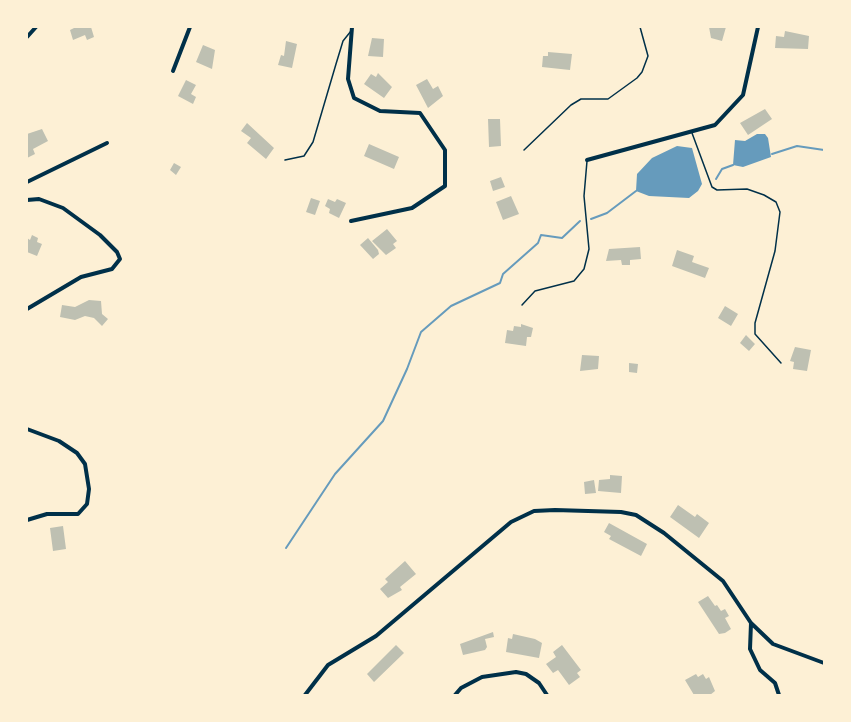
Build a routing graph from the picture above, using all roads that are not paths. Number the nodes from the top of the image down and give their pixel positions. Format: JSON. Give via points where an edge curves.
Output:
{"nodes":[{"id":1,"x":36,"y":27,"type":"edge"},
{"id":2,"x":190,"y":27,"type":"edge"},
{"id":3,"x":640,"y":27,"type":"edge"},
{"id":4,"x":758,"y":27,"type":"edge"},
{"id":5,"x":352,"y":29,"type":"edge"},
{"id":6,"x":27,"y":37,"type":"edge"},
{"id":7,"x":173,"y":71,"type":"dead end"},
{"id":8,"x":692,"y":132,"type":"junction"},
{"id":9,"x":107,"y":143,"type":"dead end"},
{"id":10,"x":524,"y":150,"type":"dead end"},
{"id":11,"x":285,"y":160,"type":"dead end"},
{"id":12,"x":587,"y":160,"type":"joint"},
{"id":13,"x":27,"y":182,"type":"edge"},
{"id":14,"x":27,"y":200,"type":"edge"},
{"id":15,"x":351,"y":221,"type":"dead end"},
{"id":16,"x":522,"y":305,"type":"dead end"},
{"id":17,"x":27,"y":309,"type":"edge"},
{"id":18,"x":781,"y":363,"type":"dead end"},
{"id":19,"x":27,"y":429,"type":"edge"},
{"id":20,"x":27,"y":520,"type":"edge"},
{"id":21,"x":751,"y":623,"type":"junction"},
{"id":22,"x":824,"y":663,"type":"edge"},
{"id":23,"x":305,"y":695,"type":"edge"},
{"id":24,"x":455,"y":695,"type":"edge"},
{"id":25,"x":547,"y":695,"type":"edge"},
{"id":26,"x":779,"y":695,"type":"edge"}],
"edges":[{"from":1,"to":6,"type":"street"},
{"from":2,"to":7,"type":"street"},
{"from":3,"to":10,"type":"lane","via":[[648,56],[637,78],[609,99],[581,99],[571,105]]},
{"from":4,"to":8,"type":"street","via":[[741,99],[715,125]]},
{"from":5,"to":11,"type":"lane","via":[[343,41],[307,153]]},
{"from":5,"to":15,"type":"street","via":[[348,79],[354,98],[380,111],[420,113],[445,150],[445,174],[444,186],[412,208]]},
{"from":8,"to":12,"type":"street"},
{"from":8,"to":18,"type":"lane","via":[[712,187],[747,189],[764,195],[776,202],[780,212],[776,251],[755,334]]},
{"from":9,"to":13,"type":"street"},
{"from":12,"to":16,"type":"lane","via":[[584,175],[589,249],[584,269],[574,281],[535,291]]},
{"from":14,"to":17,"type":"street","via":[[39,199],[63,208],[100,235],[120,259],[112,269],[81,277]]},
{"from":19,"to":20,"type":"street","via":[[59,441],[77,453],[85,464],[89,481],[87,504],[78,514],[48,514]]},
{"from":21,"to":22,"type":"street","via":[[774,644]]},
{"from":21,"to":23,"type":"street","via":[[723,581],[636,515],[534,511],[511,522],[376,636],[328,665]]},
{"from":21,"to":26,"type":"street","via":[[750,649],[760,670],[775,683]]},
{"from":24,"to":25,"type":"street","via":[[482,677],[516,672],[539,683]]}]}
